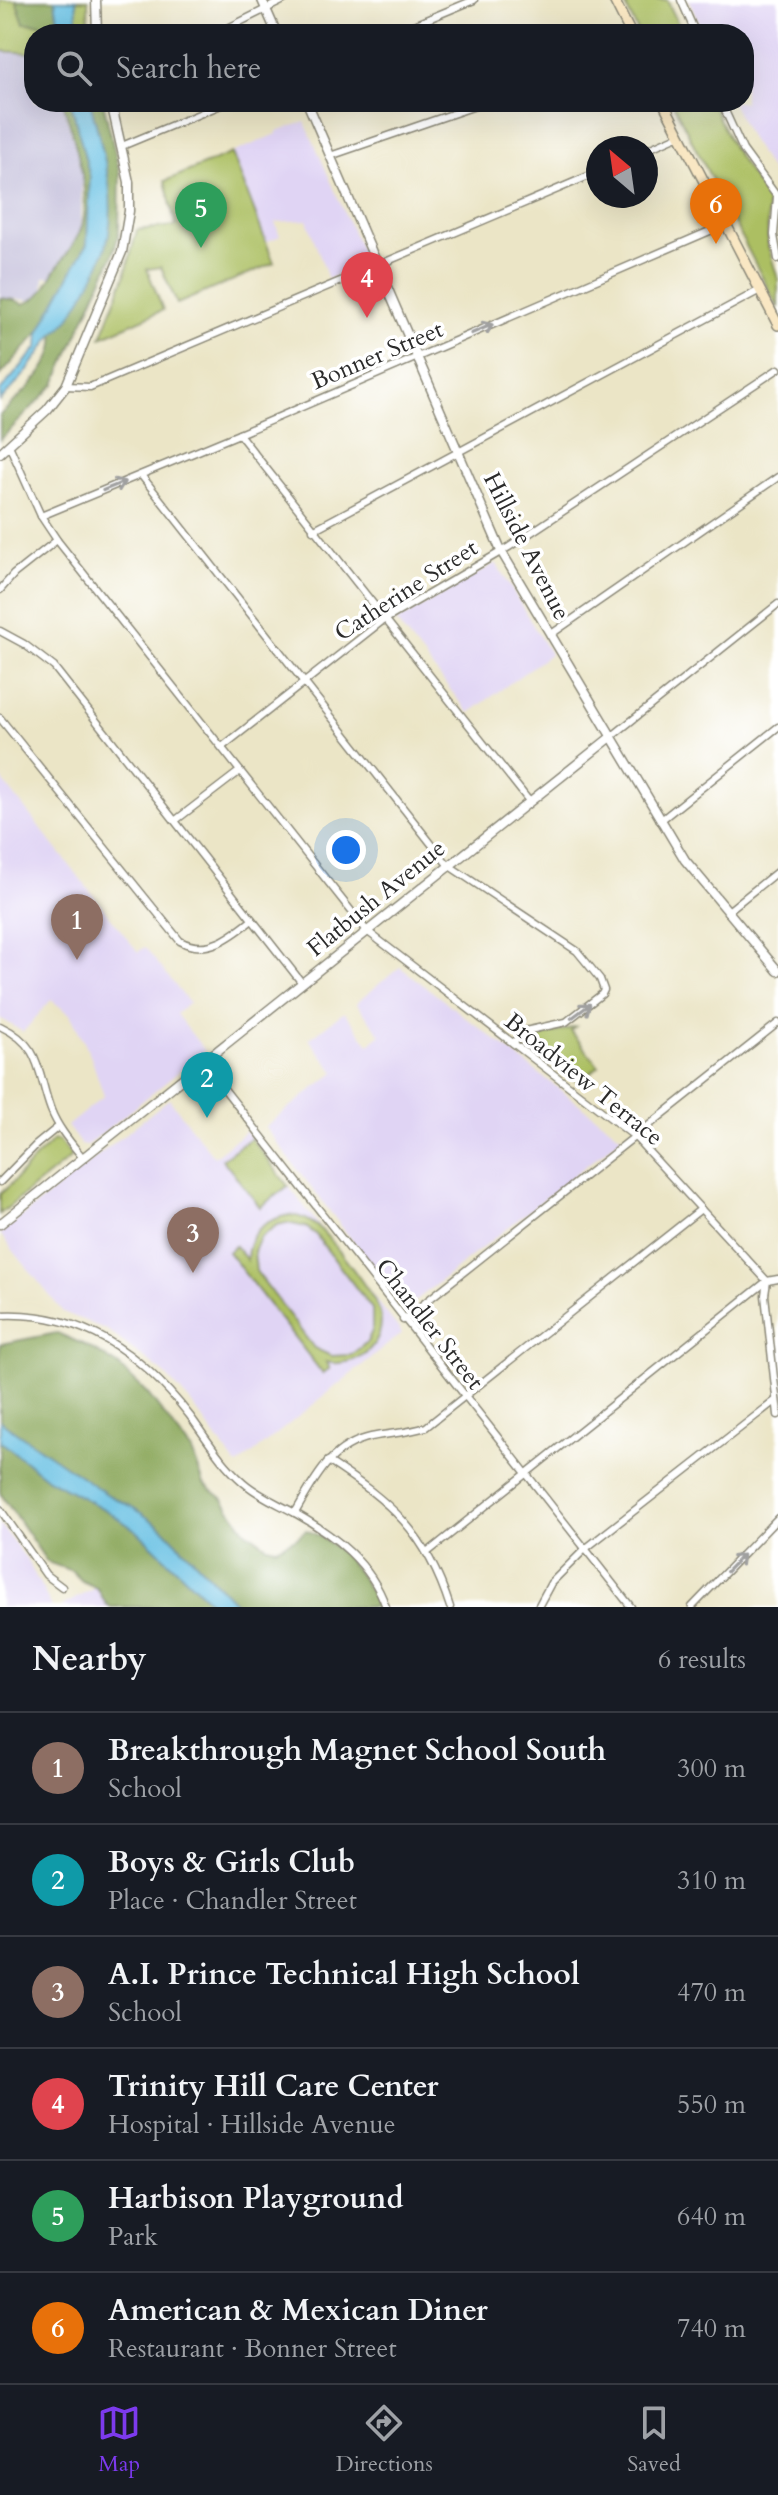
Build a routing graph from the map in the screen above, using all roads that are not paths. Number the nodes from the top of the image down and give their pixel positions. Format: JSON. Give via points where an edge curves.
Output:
{"nodes":[{"id":1,"x":96,"y":0,"type":"edge"},
{"id":2,"x":284,"y":0,"type":"edge"},
{"id":3,"x":474,"y":0,"type":"edge"},
{"id":4,"x":614,"y":0,"type":"edge"},
{"id":5,"x":681,"y":0,"type":"edge"},
{"id":6,"x":264,"y":4,"type":"edge"},
{"id":7,"x":97,"y":24,"type":"edge"},
{"id":8,"x":232,"y":24,"type":"edge"},
{"id":9,"x":273,"y":24,"type":"edge"},
{"id":10,"x":416,"y":24,"type":"edge"},
{"id":11,"x":626,"y":24,"type":"edge"},
{"id":12,"x":692,"y":24,"type":"edge"},
{"id":13,"x":114,"y":112,"type":"edge"},
{"id":14,"x":204,"y":112,"type":"edge"},
{"id":15,"x":311,"y":112,"type":"edge"},
{"id":16,"x":458,"y":112,"type":"edge"},
{"id":17,"x":668,"y":112,"type":"edge"},
{"id":18,"x":726,"y":112,"type":"edge"},
{"id":19,"x":680,"y":135,"type":"junction"},
{"id":20,"x":658,"y":145,"type":"edge"},
{"id":21,"x":122,"y":146,"type":"junction"},
{"id":22,"x":330,"y":156,"type":"junction"},
{"id":23,"x":586,"y":177,"type":"edge"},
{"id":24,"x":778,"y":197,"type":"edge"},
{"id":25,"x":726,"y":224,"type":"junction"},
{"id":26,"x":778,"y":259,"type":"edge"},
{"id":27,"x":378,"y":265,"type":"junction"},
{"id":28,"x":760,"y":290,"type":"junction"},
{"id":29,"x":778,"y":325,"type":"edge"},
{"id":30,"x":417,"y":357,"type":"junction"},
{"id":31,"x":778,"y":369,"type":"edge"},
{"id":32,"x":66,"y":386,"type":"junction"},
{"id":33,"x":239,"y":434,"type":"junction"},
{"id":34,"x":9,"y":445,"type":"junction"},
{"id":35,"x":0,"y":453,"type":"edge"},
{"id":36,"x":458,"y":453,"type":"junction"},
{"id":37,"x":141,"y":475,"type":"junction"},
{"id":38,"x":778,"y":477,"type":"edge"},
{"id":39,"x":41,"y":516,"type":"junction"},
{"id":40,"x":313,"y":530,"type":"junction"},
{"id":41,"x":57,"y":540,"type":"junction"},
{"id":42,"x":501,"y":551,"type":"junction"},
{"id":43,"x":0,"y":590,"type":"edge"},
{"id":44,"x":778,"y":604,"type":"edge"},
{"id":45,"x":385,"y":620,"type":"junction"},
{"id":46,"x":0,"y":631,"type":"edge"},
{"id":47,"x":550,"y":635,"type":"junction"},
{"id":48,"x":303,"y":683,"type":"junction"},
{"id":49,"x":0,"y":718,"type":"edge"},
{"id":50,"x":778,"y":727,"type":"edge"},
{"id":51,"x":611,"y":737,"type":"junction"},
{"id":52,"x":222,"y":747,"type":"junction"},
{"id":53,"x":240,"y":771,"type":"junction"},
{"id":54,"x":529,"y":801,"type":"junction"},
{"id":55,"x":176,"y":820,"type":"junction"},
{"id":56,"x":660,"y":821,"type":"junction"},
{"id":57,"x":448,"y":865,"type":"junction"},
{"id":58,"x":778,"y":871,"type":"edge"},
{"id":59,"x":727,"y":912,"type":"junction"},
{"id":60,"x":252,"y":920,"type":"junction"},
{"id":61,"x":367,"y":931,"type":"junction"},
{"id":62,"x":778,"y":971,"type":"edge"},
{"id":63,"x":302,"y":983,"type":"junction"},
{"id":64,"x":778,"y":1023,"type":"edge"},
{"id":65,"x":0,"y":1026,"type":"edge"},
{"id":66,"x":513,"y":1043,"type":"junction"},
{"id":67,"x":203,"y":1062,"type":"junction"},
{"id":68,"x":58,"y":1127,"type":"junction"},
{"id":69,"x":634,"y":1136,"type":"junction"},
{"id":70,"x":83,"y":1158,"type":"junction"},
{"id":71,"x":0,"y":1182,"type":"edge"},
{"id":72,"x":701,"y":1209,"type":"junction"},
{"id":73,"x":0,"y":1224,"type":"edge"},
{"id":74,"x":778,"y":1279,"type":"edge"},
{"id":75,"x":767,"y":1281,"type":"junction"},
{"id":76,"x":0,"y":1315,"type":"edge"},
{"id":77,"x":403,"y":1320,"type":"junction"},
{"id":78,"x":465,"y":1398,"type":"junction"},
{"id":79,"x":776,"y":1400,"type":"edge"},
{"id":80,"x":778,"y":1415,"type":"edge"},
{"id":81,"x":328,"y":1461,"type":"junction"},
{"id":82,"x":525,"y":1474,"type":"junction"},
{"id":83,"x":0,"y":1509,"type":"edge"},
{"id":84,"x":295,"y":1513,"type":"junction"},
{"id":85,"x":778,"y":1518,"type":"edge"},
{"id":86,"x":585,"y":1549,"type":"junction"},
{"id":87,"x":428,"y":1552,"type":"junction"},
{"id":88,"x":62,"y":1587,"type":"dead end"},
{"id":89,"x":386,"y":1607,"type":"edge"},
{"id":90,"x":450,"y":1607,"type":"edge"},
{"id":91,"x":538,"y":1607,"type":"edge"},
{"id":92,"x":631,"y":1607,"type":"edge"},
{"id":93,"x":692,"y":1607,"type":"edge"}],
"edges":[{"from":1,"to":7,"type":"street"},
{"from":2,"to":6,"type":"street"},
{"from":3,"to":10,"type":"street"},
{"from":4,"to":11,"type":"main road"},
{"from":5,"to":12,"type":"street"},
{"from":6,"to":8,"type":"street"},
{"from":6,"to":9,"type":"street"},
{"from":13,"to":21,"type":"street"},
{"from":14,"to":21,"type":"street"},
{"from":15,"to":22,"type":"street","name":"Hillside Avenue"},
{"from":16,"to":22,"type":"street"},
{"from":17,"to":19,"type":"main road"},
{"from":18,"to":24,"type":"street","via":[[743,150]]},
{"from":19,"to":20,"type":"street"},
{"from":19,"to":25,"type":"main road"},
{"from":21,"to":32,"type":"street","via":[[129,182],[126,239]]},
{"from":22,"to":27,"type":"street","name":"Hillside Avenue"},
{"from":23,"to":27,"type":"street"},
{"from":24,"to":26,"type":"street"},
{"from":25,"to":28,"type":"main road"},
{"from":30,"to":25,"type":"street","name":"Bonner Street","one_way":true},
{"from":27,"to":30,"type":"street","name":"Hillside Avenue"},
{"from":27,"to":32,"type":"street","via":[[90,387]]},
{"from":28,"to":29,"type":"main road"},
{"from":28,"to":36,"type":"street"},
{"from":30,"to":33,"type":"street","name":"Bonner Street"},
{"from":30,"to":36,"type":"street","name":"Hillside Avenue"},
{"from":31,"to":42,"type":"street","name":"Catherine Street"},
{"from":32,"to":34,"type":"street"},
{"from":33,"to":37,"type":"street","name":"Bonner Street"},
{"from":33,"to":40,"type":"street"},
{"from":34,"to":35,"type":"street"},
{"from":34,"to":39,"type":"street","name":"Broadview Terrace"},
{"from":36,"to":40,"type":"street"},
{"from":36,"to":42,"type":"street","name":"Hillside Avenue"},
{"from":39,"to":37,"type":"street","name":"Bonner Street","one_way":true},
{"from":37,"to":48,"type":"street"},
{"from":38,"to":47,"type":"street"},
{"from":39,"to":41,"type":"street","name":"Broadview Terrace"},
{"from":40,"to":45,"type":"street"},
{"from":41,"to":43,"type":"street"},
{"from":41,"to":52,"type":"street","name":"Broadview Terrace"},
{"from":42,"to":45,"type":"street","name":"Catherine Street"},
{"from":42,"to":47,"type":"street","name":"Hillside Avenue"},
{"from":44,"to":51,"type":"street","name":"Flatbush Avenue"},
{"from":45,"to":48,"type":"street","name":"Catherine Street"},
{"from":45,"to":54,"type":"street"},
{"from":46,"to":55,"type":"street","via":[[54,667]]},
{"from":47,"to":51,"type":"street","name":"Hillside Avenue"},
{"from":48,"to":52,"type":"street","name":"Catherine Street"},
{"from":48,"to":57,"type":"street"},
{"from":49,"to":60,"type":"street","via":[[180,941],[206,947]]},
{"from":50,"to":56,"type":"street"},
{"from":51,"to":54,"type":"street","name":"Flatbush Avenue"},
{"from":51,"to":56,"type":"street","name":"Hillside Avenue"},
{"from":52,"to":53,"type":"street","name":"Broadview Terrace"},
{"from":53,"to":55,"type":"street"},
{"from":53,"to":61,"type":"street","name":"Broadview Terrace"},
{"from":54,"to":57,"type":"street","name":"Flatbush Avenue"},
{"from":55,"to":60,"type":"street"},
{"from":56,"to":59,"type":"street","name":"Hillside Avenue"},
{"from":57,"to":61,"type":"street","name":"Flatbush Avenue"},
{"from":66,"to":57,"type":"street","one_way":true,"via":[[525,1031],[569,1020],[599,997],[603,984],[577,951]]},
{"from":58,"to":59,"type":"street"},
{"from":59,"to":62,"type":"street","name":"Hillside Avenue"},
{"from":60,"to":63,"type":"street"},
{"from":61,"to":63,"type":"street","name":"Flatbush Avenue"},
{"from":61,"to":66,"type":"street","name":"Broadview Terrace"},
{"from":63,"to":67,"type":"street","name":"Flatbush Avenue"},
{"from":64,"to":69,"type":"street"},
{"from":65,"to":68,"type":"street","via":[[35,1057]]},
{"from":66,"to":69,"type":"street","name":"Broadview Terrace"},
{"from":67,"to":70,"type":"street","name":"Flatbush Avenue"},
{"from":67,"to":77,"type":"street","name":"Chandler Street"},
{"from":68,"to":70,"type":"street"},
{"from":68,"to":71,"type":"street"},
{"from":69,"to":72,"type":"street","name":"Broadview Terrace"},
{"from":69,"to":77,"type":"street"},
{"from":70,"to":73,"type":"street","name":"Flatbush Avenue"},
{"from":72,"to":75,"type":"street","name":"Broadview Terrace"},
{"from":72,"to":78,"type":"street"},
{"from":74,"to":75,"type":"street"},
{"from":75,"to":79,"type":"street"},
{"from":75,"to":82,"type":"street"},
{"from":76,"to":84,"type":"street","via":[[52,1317],[114,1344],[167,1389],[243,1482]]},
{"from":77,"to":78,"type":"street","name":"Chandler Street"},
{"from":78,"to":81,"type":"street","via":[[426,1427],[356,1441]]},
{"from":78,"to":82,"type":"street","name":"Chandler Street"},
{"from":79,"to":80,"type":"street"},
{"from":79,"to":86,"type":"street"},
{"from":81,"to":84,"type":"street"},
{"from":81,"to":87,"type":"street","via":[[388,1503]]},
{"from":82,"to":86,"type":"street","name":"Chandler Street"},
{"from":82,"to":87,"type":"street"},
{"from":83,"to":88,"type":"street","via":[[46,1575]]},
{"from":84,"to":89,"type":"street","via":[[343,1544]]},
{"from":93,"to":85,"type":"street","one_way":true},
{"from":86,"to":91,"type":"street","via":[[551,1583]]},
{"from":86,"to":92,"type":"street","name":"Chandler Street"},
{"from":87,"to":90,"type":"street"}]}
